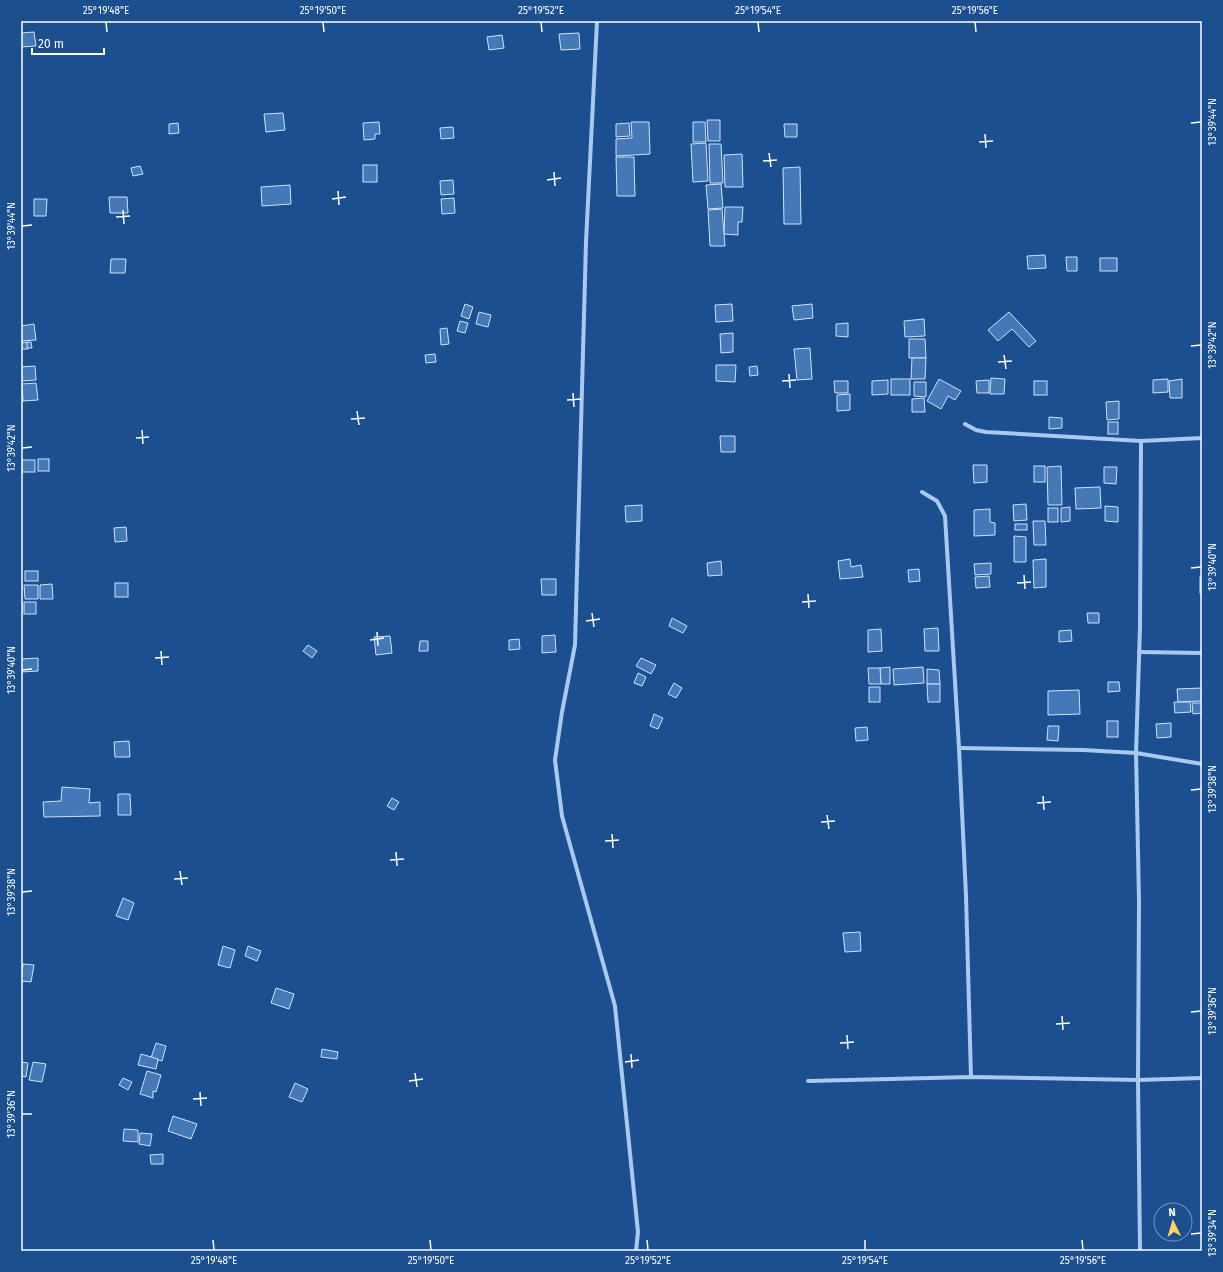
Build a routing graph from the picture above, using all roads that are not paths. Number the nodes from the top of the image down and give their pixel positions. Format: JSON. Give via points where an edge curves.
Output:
{"nodes":[{"id":1,"x":596,"y":21,"type":"edge"},
{"id":2,"x":965,"y":424,"type":"dead end"},
{"id":3,"x":1202,"y":438,"type":"edge"},
{"id":4,"x":1141,"y":441,"type":"junction"},
{"id":5,"x":922,"y":492,"type":"dead end"},
{"id":6,"x":1139,"y":652,"type":"junction"},
{"id":7,"x":1202,"y":652,"type":"edge"},
{"id":8,"x":959,"y":748,"type":"junction"},
{"id":9,"x":1136,"y":753,"type":"junction"},
{"id":10,"x":1202,"y":764,"type":"edge"},
{"id":11,"x":971,"y":1077,"type":"junction"},
{"id":12,"x":1202,"y":1078,"type":"edge"},
{"id":13,"x":1138,"y":1080,"type":"junction"},
{"id":14,"x":808,"y":1081,"type":"dead end"},
{"id":15,"x":636,"y":1251,"type":"edge"},
{"id":16,"x":1140,"y":1251,"type":"edge"}],
"edges":[{"from":1,"to":15,"type":"street","via":[[586,242],[575,645],[555,760],[562,816],[615,1006],[638,1232]]},
{"from":2,"to":4,"type":"street","via":[[986,432]]},
{"from":3,"to":4,"type":"street"},
{"from":4,"to":6,"type":"street"},
{"from":5,"to":8,"type":"street","via":[[937,501],[945,516]]},
{"from":6,"to":7,"type":"street"},
{"from":6,"to":9,"type":"street"},
{"from":8,"to":9,"type":"street"},
{"from":8,"to":11,"type":"street"},
{"from":9,"to":10,"type":"street"},
{"from":9,"to":13,"type":"street","via":[[1139,901]]},
{"from":11,"to":13,"type":"street"},
{"from":11,"to":14,"type":"street"},
{"from":12,"to":13,"type":"street"},
{"from":13,"to":16,"type":"street"}]}
